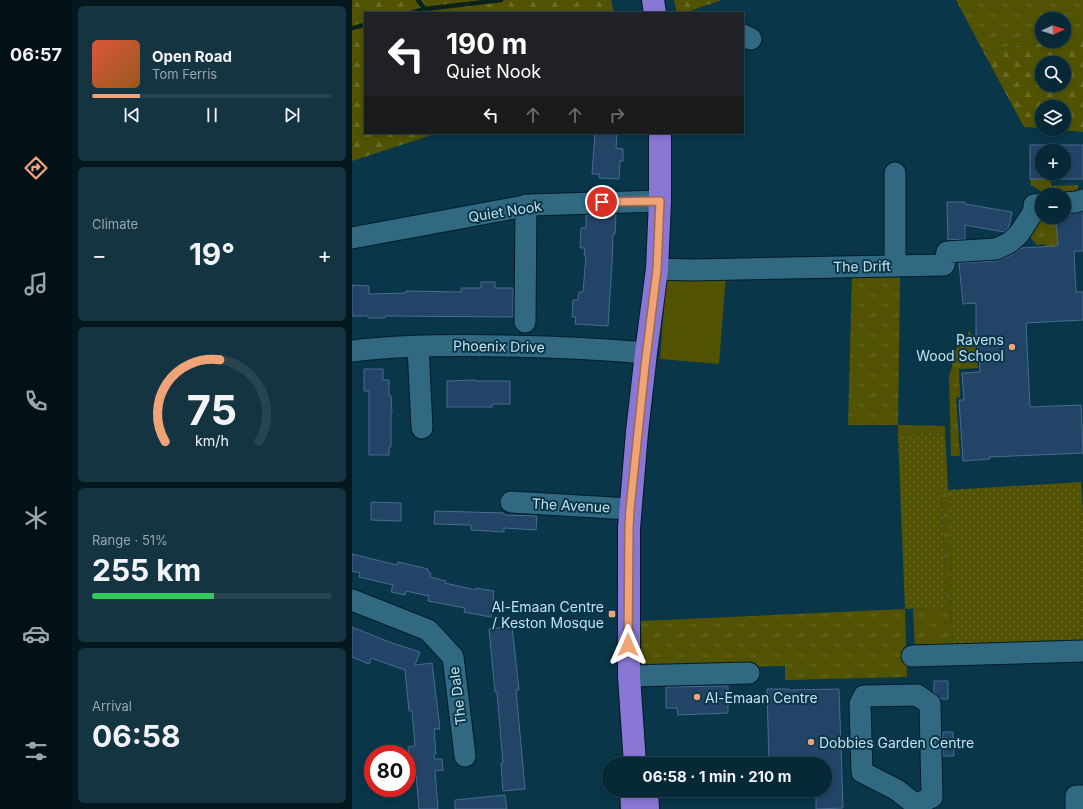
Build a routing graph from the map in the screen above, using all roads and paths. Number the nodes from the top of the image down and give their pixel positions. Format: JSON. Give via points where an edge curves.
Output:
{"nodes":[{"id":1,"x":653,"y":0,"type":"edge"},
{"id":2,"x":654,"y":12,"type":"edge"},
{"id":3,"x":660,"y":134,"type":"edge"},
{"id":4,"x":895,"y":173,"type":"dead end"},
{"id":5,"x":1083,"y":200,"type":"edge"},
{"id":6,"x":660,"y":201,"type":"junction"},
{"id":7,"x":1071,"y":202,"type":"edge"},
{"id":8,"x":526,"y":205,"type":"junction"},
{"id":9,"x":1035,"y":210,"type":"edge"},
{"id":10,"x":352,"y":238,"type":"edge"},
{"id":11,"x":895,"y":266,"type":"junction"},
{"id":12,"x":657,"y":269,"type":"junction"},
{"id":13,"x":525,"y":322,"type":"dead end"},
{"id":14,"x":418,"y":346,"type":"junction"},
{"id":15,"x":352,"y":351,"type":"edge"},
{"id":16,"x":646,"y":353,"type":"junction"},
{"id":17,"x":422,"y":428,"type":"dead end"},
{"id":18,"x":511,"y":502,"type":"dead end"},
{"id":19,"x":630,"y":509,"type":"junction"},
{"id":20,"x":352,"y":600,"type":"edge"},
{"id":21,"x":1083,"y":651,"type":"edge"},
{"id":22,"x":912,"y":656,"type":"dead end"},
{"id":23,"x":749,"y":673,"type":"dead end"},
{"id":24,"x":629,"y":676,"type":"junction"},
{"id":25,"x":465,"y":756,"type":"dead end"},
{"id":26,"x":635,"y":757,"type":"edge"},
{"id":27,"x":1083,"y":796,"type":"edge"},
{"id":28,"x":631,"y":797,"type":"edge"},
{"id":29,"x":647,"y":797,"type":"edge"},
{"id":30,"x":916,"y":807,"type":"edge"},
{"id":31,"x":632,"y":809,"type":"edge"},
{"id":32,"x":648,"y":809,"type":"edge"},
{"id":33,"x":1076,"y":809,"type":"edge"}],
"edges":[{"from":1,"to":2,"type":"highway"},
{"from":3,"to":6,"type":"highway"},
{"from":4,"to":11,"type":"street"},
{"from":5,"to":7,"type":"street"},
{"from":6,"to":8,"type":"street","name":"Quiet Nook"},
{"from":6,"to":12,"type":"highway"},
{"from":8,"to":10,"type":"street","name":"Quiet Nook"},
{"from":8,"to":13,"type":"street"},
{"from":9,"to":11,"type":"street","name":"The Drift","via":[[1019,234],[1009,243],[996,249],[948,252],[944,265]]},
{"from":11,"to":12,"type":"street","name":"The Drift"},
{"from":12,"to":16,"type":"highway"},
{"from":14,"to":15,"type":"street","name":"Phoenix Drive"},
{"from":14,"to":16,"type":"street","name":"Phoenix Drive","via":[[592,349]]},
{"from":14,"to":17,"type":"street"},
{"from":16,"to":19,"type":"highway"},
{"from":18,"to":19,"type":"street","name":"The Avenue"},
{"from":19,"to":24,"type":"highway"},
{"from":20,"to":25,"type":"street","name":"The Dale","via":[[428,630],[453,657]]},
{"from":21,"to":22,"type":"street"},
{"from":23,"to":24,"type":"street"},
{"from":24,"to":26,"type":"highway"},
{"from":27,"to":33,"type":"street","via":[[1076,796]]},
{"from":28,"to":31,"type":"highway"},
{"from":29,"to":32,"type":"highway"},
{"from":30,"to":30,"type":"street","via":[[897,790],[862,772],[860,704],[864,696],[916,695],[930,704],[932,797]]}]}
